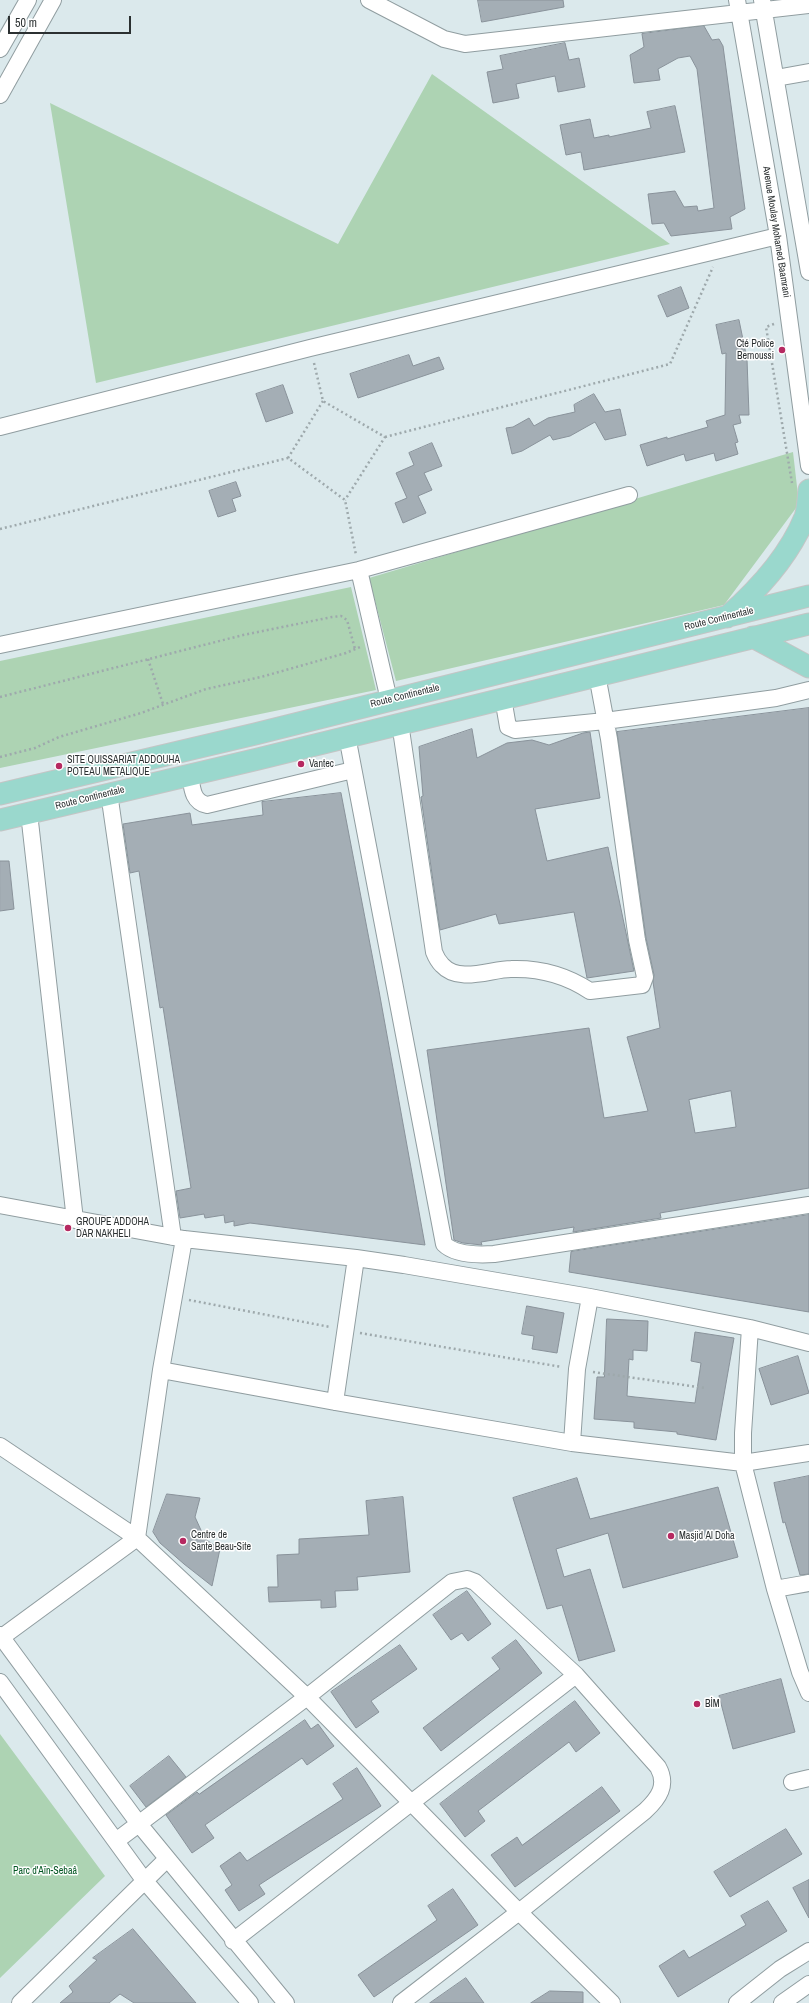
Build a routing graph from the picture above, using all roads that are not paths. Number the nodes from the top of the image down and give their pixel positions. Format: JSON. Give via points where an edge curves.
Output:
{"nodes":[{"id":1,"x":28,"y":0,"type":"edge"},
{"id":2,"x":53,"y":0,"type":"edge"},
{"id":3,"x":370,"y":0,"type":"edge"},
{"id":4,"x":809,"y":4,"type":"edge"},
{"id":5,"x":763,"y":5,"type":"edge"},
{"id":6,"x":738,"y":7,"type":"edge"},
{"id":7,"x":0,"y":49,"type":"edge"},
{"id":8,"x":809,"y":72,"type":"edge"},
{"id":9,"x":776,"y":78,"type":"junction"},
{"id":10,"x":0,"y":95,"type":"edge"},
{"id":11,"x":778,"y":236,"type":"junction"},
{"id":12,"x":809,"y":272,"type":"edge"},
{"id":13,"x":0,"y":427,"type":"edge"},
{"id":14,"x":809,"y":466,"type":"edge"},
{"id":15,"x":801,"y":490,"type":"edge"},
{"id":16,"x":629,"y":495,"type":"dead end"},
{"id":17,"x":359,"y":570,"type":"junction"},
{"id":18,"x":809,"y":596,"type":"edge"},
{"id":19,"x":724,"y":619,"type":"junction"},
{"id":20,"x":809,"y":624,"type":"edge"},
{"id":21,"x":752,"y":637,"type":"junction"},
{"id":22,"x":0,"y":645,"type":"edge"},
{"id":23,"x":809,"y":667,"type":"edge"},
{"id":24,"x":597,"y":675,"type":"junction"},
{"id":25,"x":809,"y":690,"type":"edge"},
{"id":26,"x":503,"y":698,"type":"junction"},
{"id":27,"x":389,"y":700,"type":"junction"},
{"id":28,"x":605,"y":721,"type":"junction"},
{"id":29,"x":400,"y":723,"type":"junction"},
{"id":30,"x":347,"y":736,"type":"junction"},
{"id":31,"x":353,"y":770,"type":"junction"},
{"id":32,"x":190,"y":774,"type":"junction"},
{"id":33,"x":0,"y":794,"type":"edge"},
{"id":34,"x":109,"y":794,"type":"junction"},
{"id":35,"x":29,"y":813,"type":"junction"},
{"id":36,"x":0,"y":820,"type":"edge"},
{"id":37,"x":0,"y":1205,"type":"edge"},
{"id":38,"x":809,"y":1205,"type":"edge"},
{"id":39,"x":75,"y":1220,"type":"junction"},
{"id":40,"x":179,"y":1238,"type":"junction"},
{"id":41,"x":356,"y":1258,"type":"junction"},
{"id":42,"x":590,"y":1297,"type":"junction"},
{"id":43,"x":750,"y":1328,"type":"junction"},
{"id":44,"x":809,"y":1343,"type":"edge"},
{"id":45,"x":161,"y":1370,"type":"junction"},
{"id":46,"x":335,"y":1402,"type":"junction"},
{"id":47,"x":572,"y":1443,"type":"junction"},
{"id":48,"x":0,"y":1446,"type":"edge"},
{"id":49,"x":809,"y":1453,"type":"edge"},
{"id":50,"x":743,"y":1462,"type":"junction"},
{"id":51,"x":137,"y":1538,"type":"junction"},
{"id":52,"x":809,"y":1583,"type":"edge"},
{"id":53,"x":775,"y":1589,"type":"junction"},
{"id":54,"x":1,"y":1636,"type":"edge"},
{"id":55,"x":576,"y":1675,"type":"junction"},
{"id":56,"x":0,"y":1682,"type":"edge"},
{"id":57,"x":809,"y":1693,"type":"edge"},
{"id":58,"x":307,"y":1697,"type":"junction"},
{"id":59,"x":809,"y":1778,"type":"edge"},
{"id":60,"x":792,"y":1782,"type":"dead end"},
{"id":61,"x":410,"y":1802,"type":"junction"},
{"id":62,"x":139,"y":1824,"type":"junction"},
{"id":63,"x":116,"y":1841,"type":"junction"},
{"id":64,"x":167,"y":1859,"type":"junction"},
{"id":65,"x":144,"y":1880,"type":"junction"},
{"id":66,"x":519,"y":1912,"type":"junction"},
{"id":67,"x":233,"y":1941,"type":"junction"},
{"id":68,"x":809,"y":1951,"type":"edge"},
{"id":69,"x":809,"y":1984,"type":"edge"},
{"id":70,"x":20,"y":2003,"type":"edge"},
{"id":71,"x":250,"y":2003,"type":"edge"},
{"id":72,"x":286,"y":2003,"type":"edge"},
{"id":73,"x":401,"y":2003,"type":"edge"},
{"id":74,"x":612,"y":2003,"type":"edge"},
{"id":75,"x":737,"y":2003,"type":"edge"},
{"id":76,"x":782,"y":2003,"type":"edge"}],
"edges":[{"from":1,"to":7,"type":"street"},
{"from":2,"to":10,"type":"street"},
{"from":3,"to":6,"type":"street","via":[[444,39],[465,44]]},
{"from":4,"to":5,"type":"street"},
{"from":5,"to":6,"type":"street"},
{"from":5,"to":9,"type":"street"},
{"from":6,"to":11,"type":"street","name":"Avenue Moulay Mohamed Baamrani"},
{"from":8,"to":9,"type":"street"},
{"from":9,"to":12,"type":"street"},
{"from":11,"to":13,"type":"street","via":[[310,348]]},
{"from":11,"to":14,"type":"street","name":"Avenue Moulay Mohamed Baamrani"},
{"from":15,"to":19,"type":"main road","via":[[806,516],[789,546],[759,586]]},
{"from":16,"to":17,"type":"street"},
{"from":17,"to":22,"type":"street"},
{"from":17,"to":27,"type":"street"},
{"from":18,"to":19,"type":"main road","name":"Route Continentale"},
{"from":19,"to":27,"type":"main road","name":"Route Continentale"},
{"from":20,"to":21,"type":"main road","name":"Route Continentale"},
{"from":21,"to":23,"type":"main road"},
{"from":21,"to":24,"type":"main road","name":"Route Continentale"},
{"from":24,"to":26,"type":"main road","name":"Route Continentale"},
{"from":24,"to":28,"type":"street"},
{"from":25,"to":28,"type":"street","via":[[776,698]]},
{"from":26,"to":28,"type":"street","via":[[508,727],[514,730]]},
{"from":26,"to":29,"type":"main road","name":"Route Continentale"},
{"from":27,"to":33,"type":"main road","name":"Route Continentale"},
{"from":28,"to":29,"type":"street","via":[[637,940],[645,977],[642,985],[590,991],[576,981],[556,974],[510,969],[466,974],[453,972],[442,966],[434,952]]},
{"from":29,"to":30,"type":"main road","name":"Route Continentale"},
{"from":30,"to":31,"type":"street"},
{"from":30,"to":32,"type":"main road","name":"Route Continentale"},
{"from":31,"to":32,"type":"street","via":[[207,805],[196,799]]},
{"from":31,"to":38,"type":"street","via":[[442,1240],[447,1247],[476,1254],[494,1254]]},
{"from":32,"to":34,"type":"main road","name":"Route Continentale"},
{"from":34,"to":35,"type":"main road","name":"Route Continentale"},
{"from":34,"to":40,"type":"street"},
{"from":35,"to":36,"type":"main road","name":"Route Continentale"},
{"from":35,"to":39,"type":"street"},
{"from":37,"to":39,"type":"street"},
{"from":39,"to":40,"type":"street"},
{"from":40,"to":41,"type":"street"},
{"from":40,"to":45,"type":"street","via":[[174,1297]]},
{"from":41,"to":42,"type":"street"},
{"from":41,"to":46,"type":"street"},
{"from":42,"to":43,"type":"street"},
{"from":42,"to":47,"type":"street","via":[[577,1369]]},
{"from":43,"to":44,"type":"street"},
{"from":43,"to":50,"type":"street"},
{"from":45,"to":46,"type":"street"},
{"from":45,"to":51,"type":"street"},
{"from":46,"to":47,"type":"street"},
{"from":47,"to":50,"type":"street"},
{"from":48,"to":51,"type":"street"},
{"from":49,"to":50,"type":"street"},
{"from":50,"to":53,"type":"street"},
{"from":51,"to":54,"type":"street"},
{"from":51,"to":58,"type":"street"},
{"from":52,"to":53,"type":"street"},
{"from":53,"to":57,"type":"street","via":[[800,1672]]},
{"from":54,"to":62,"type":"street"},
{"from":55,"to":58,"type":"street","via":[[479,1585],[463,1579],[452,1582]]},
{"from":55,"to":61,"type":"street"},
{"from":55,"to":66,"type":"street","via":[[658,1767],[664,1780],[663,1788],[659,1797],[645,1811]]},
{"from":56,"to":63,"type":"street"},
{"from":58,"to":61,"type":"street"},
{"from":58,"to":62,"type":"street"},
{"from":59,"to":60,"type":"street"},
{"from":61,"to":66,"type":"street"},
{"from":61,"to":67,"type":"street"},
{"from":62,"to":63,"type":"street"},
{"from":62,"to":64,"type":"street"},
{"from":63,"to":65,"type":"street"},
{"from":64,"to":65,"type":"street"},
{"from":64,"to":67,"type":"street"},
{"from":65,"to":70,"type":"street"},
{"from":65,"to":71,"type":"street"},
{"from":66,"to":73,"type":"street"},
{"from":66,"to":74,"type":"street"},
{"from":67,"to":72,"type":"street"},
{"from":68,"to":75,"type":"street","via":[[780,1969]]},
{"from":69,"to":76,"type":"street"}]}
